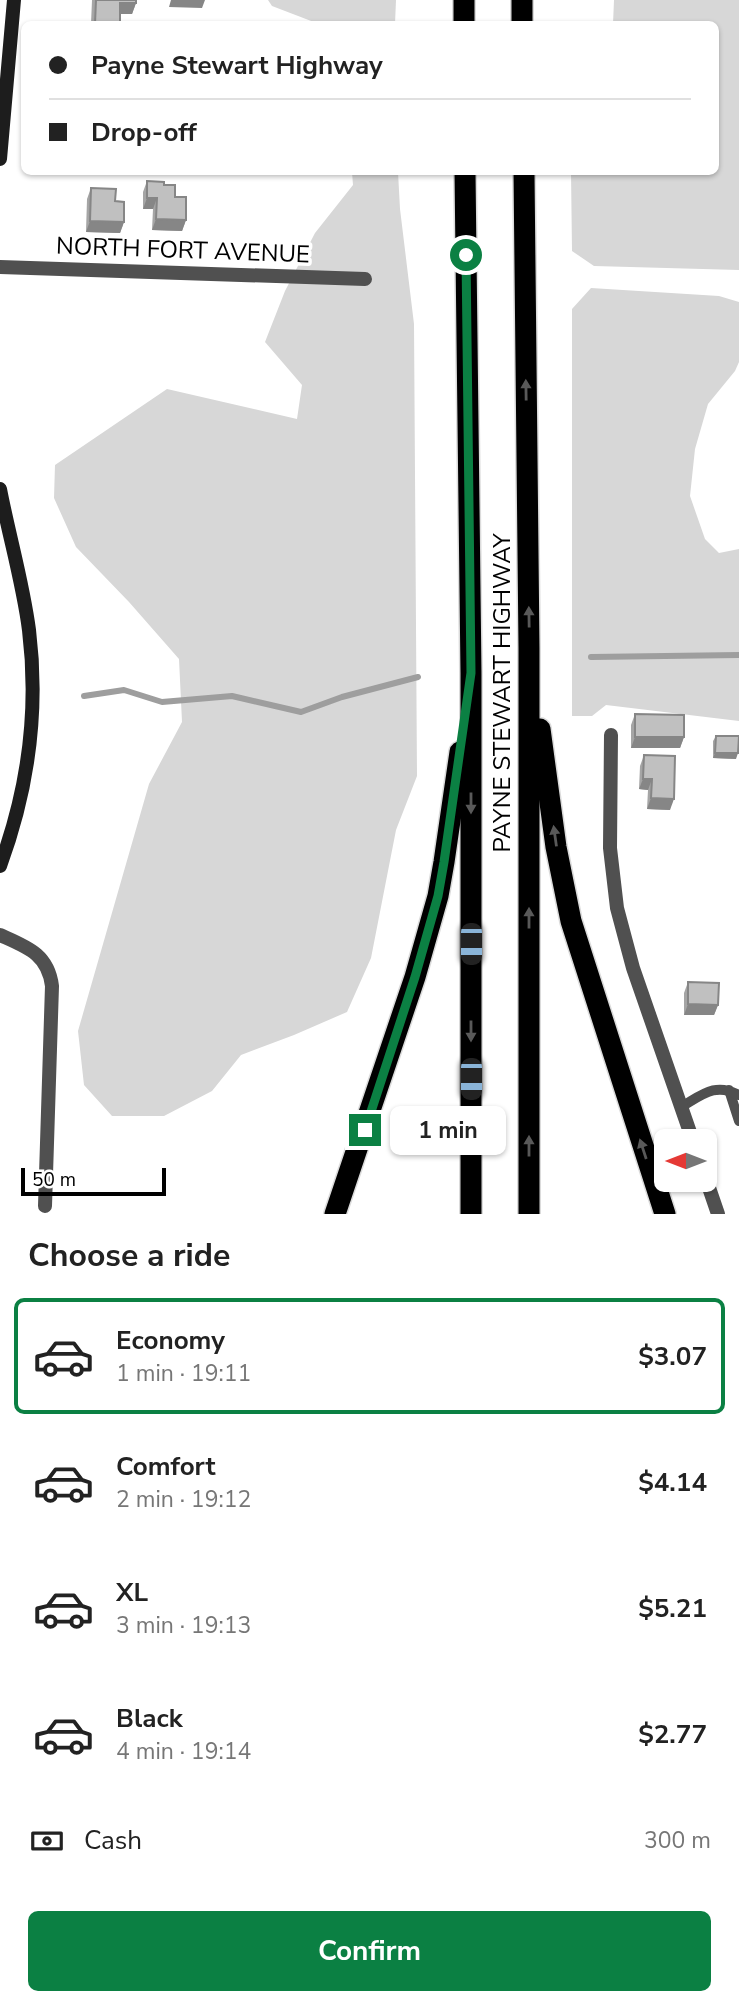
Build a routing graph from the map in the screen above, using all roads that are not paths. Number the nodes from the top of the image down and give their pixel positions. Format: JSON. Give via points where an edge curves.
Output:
{"nodes":[{"id":1,"x":14,"y":0,"type":"edge"},
{"id":2,"x":464,"y":0,"type":"edge"},
{"id":3,"x":522,"y":0,"type":"edge"},
{"id":4,"x":464,"y":21,"type":"edge"},
{"id":5,"x":522,"y":21,"type":"edge"},
{"id":6,"x":1,"y":125,"type":"edge"},
{"id":7,"x":0,"y":159,"type":"edge"},
{"id":8,"x":466,"y":175,"type":"edge"},
{"id":9,"x":524,"y":175,"type":"edge"},
{"id":10,"x":0,"y":267,"type":"edge"},
{"id":11,"x":365,"y":279,"type":"dead end"},
{"id":12,"x":0,"y":489,"type":"edge"},
{"id":13,"x":529,"y":648,"type":"junction"},
{"id":14,"x":471,"y":673,"type":"junction"},
{"id":15,"x":611,"y":735,"type":"dead end"},
{"id":16,"x":0,"y":866,"type":"edge"},
{"id":17,"x":0,"y":935,"type":"edge"},
{"id":18,"x":734,"y":1092,"type":"edge"},
{"id":19,"x":681,"y":1107,"type":"junction"},
{"id":20,"x":739,"y":1121,"type":"edge"},
{"id":21,"x":689,"y":1129,"type":"edge"},
{"id":22,"x":346,"y":1184,"type":"junction"},
{"id":23,"x":710,"y":1192,"type":"edge"},
{"id":24,"x":45,"y":1206,"type":"dead end"},
{"id":25,"x":328,"y":1214,"type":"edge"},
{"id":26,"x":335,"y":1214,"type":"edge"},
{"id":27,"x":471,"y":1214,"type":"edge"},
{"id":28,"x":529,"y":1214,"type":"edge"},
{"id":29,"x":665,"y":1214,"type":"edge"},
{"id":30,"x":718,"y":1214,"type":"edge"}],
"edges":[{"from":1,"to":6,"type":"main road"},
{"from":2,"to":4,"type":"highway"},
{"from":3,"to":5,"type":"highway"},
{"from":6,"to":7,"type":"main road"},
{"from":8,"to":14,"type":"highway","name":"PAYNE STEWART HIGHWAY"},
{"from":13,"to":9,"type":"highway","name":"PAYNE STEWART HIGHWAY","one_way":true},
{"from":10,"to":11,"type":"street","name":"NORTH FORT AVENUE"},
{"from":12,"to":16,"type":"main road","via":[[29,628],[33,686],[24,783]]},
{"from":28,"to":13,"type":"highway","name":"PAYNE STEWART HIGHWAY","one_way":true},
{"from":29,"to":13,"type":"highway","one_way":true,"via":[[571,921],[556,847]]},
{"from":14,"to":22,"type":"highway","via":[[438,896]]},
{"from":14,"to":27,"type":"highway","name":"PAYNE STEWART HIGHWAY","one_way":true},
{"from":15,"to":19,"type":"street","via":[[610,848],[617,908]]},
{"from":17,"to":24,"type":"street","via":[[38,955],[50,973]]},
{"from":18,"to":19,"type":"lane","via":[[709,1090]]},
{"from":18,"to":20,"type":"lane"},
{"from":19,"to":21,"type":"street"},
{"from":22,"to":25,"type":"highway"},
{"from":22,"to":26,"type":"highway"},
{"from":23,"to":30,"type":"street"}]}
